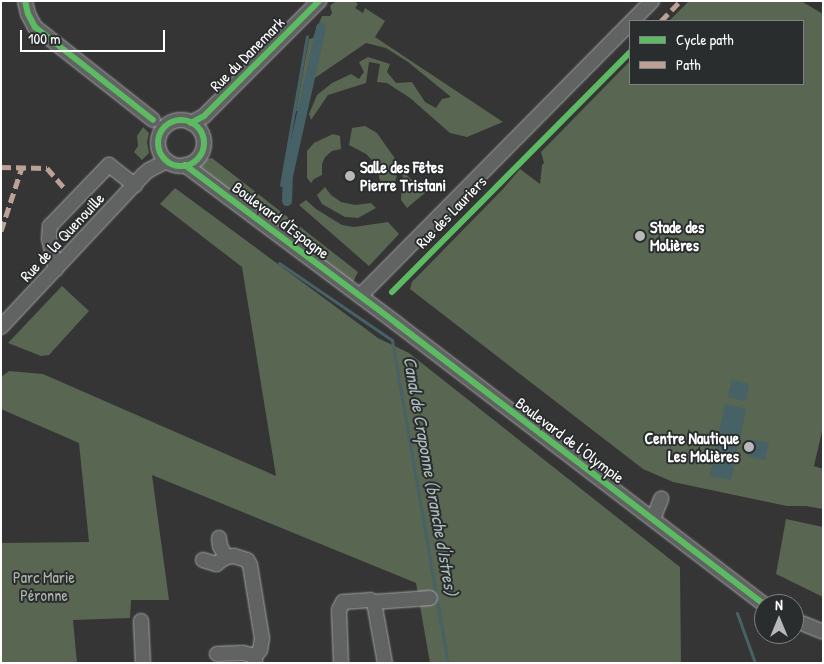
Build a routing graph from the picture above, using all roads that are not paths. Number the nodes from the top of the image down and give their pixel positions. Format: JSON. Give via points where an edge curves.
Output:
{"nodes":[{"id":1,"x":25,"y":1,"type":"edge"},
{"id":2,"x":319,"y":1,"type":"edge"},
{"id":3,"x":652,"y":1,"type":"edge"},
{"id":4,"x":633,"y":20,"type":"edge"},
{"id":5,"x":629,"y":24,"type":"edge"},
{"id":6,"x":153,"y":120,"type":"junction"},
{"id":7,"x":175,"y":121,"type":"junction"},
{"id":8,"x":196,"y":128,"type":"junction"},
{"id":9,"x":158,"y":145,"type":"junction"},
{"id":10,"x":167,"y":162,"type":"junction"},
{"id":11,"x":192,"y":167,"type":"junction"},
{"id":12,"x":149,"y":170,"type":"junction"},
{"id":13,"x":135,"y":185,"type":"junction"},
{"id":14,"x":56,"y":269,"type":"junction"},
{"id":15,"x":360,"y":296,"type":"junction"},
{"id":16,"x":1,"y":328,"type":"edge"},
{"id":17,"x":661,"y":500,"type":"dead end"},
{"id":18,"x":652,"y":518,"type":"junction"},
{"id":19,"x":219,"y":538,"type":"dead end"},
{"id":20,"x":226,"y":557,"type":"junction"},
{"id":21,"x":203,"y":560,"type":"dead end"},
{"id":22,"x":754,"y":596,"type":"edge"},
{"id":23,"x":430,"y":598,"type":"dead end"},
{"id":24,"x":374,"y":602,"type":"junction"},
{"id":25,"x":142,"y":621,"type":"dead end"},
{"id":26,"x":804,"y":624,"type":"edge"},
{"id":27,"x":823,"y":632,"type":"edge"},
{"id":28,"x":217,"y":654,"type":"dead end"},
{"id":29,"x":255,"y":659,"type":"edge"},
{"id":30,"x":143,"y":663,"type":"edge"},
{"id":31,"x":341,"y":663,"type":"edge"},
{"id":32,"x":385,"y":663,"type":"edge"}],
"edges":[{"from":1,"to":6,"type":"street","via":[[35,28]]},
{"from":2,"to":8,"type":"street","name":"Rue du Danemark","via":[[204,116]]},
{"from":3,"to":4,"type":"street","name":"Rue des Lauriers"},
{"from":5,"to":15,"type":"street","name":"Rue des Lauriers"},
{"from":6,"to":7,"type":"street"},
{"from":6,"to":9,"type":"street"},
{"from":7,"to":8,"type":"street"},
{"from":7,"to":9,"type":"street","via":[[163,128]]},
{"from":8,"to":11,"type":"street","via":[[203,147]]},
{"from":9,"to":10,"type":"street"},
{"from":9,"to":12,"type":"street","name":"Rue de la Quenouille"},
{"from":10,"to":11,"type":"street"},
{"from":10,"to":12,"type":"street","name":"Rue de la Quenouille"},
{"from":11,"to":15,"type":"street","name":"Boulevard d'Espagne"},
{"from":12,"to":13,"type":"street","name":"Rue de la Quenouille"},
{"from":13,"to":14,"type":"street","name":"Rue de la Quenouille"},
{"from":13,"to":14,"type":"street","via":[[109,165],[50,226],[49,239]]},
{"from":14,"to":16,"type":"street","name":"Rue de la Quenouille"},
{"from":15,"to":18,"type":"street","name":"Boulevard de l'Olympie"},
{"from":17,"to":18,"type":"street"},
{"from":18,"to":22,"type":"street","name":"Boulevard de l'Olympie"},
{"from":19,"to":20,"type":"street"},
{"from":20,"to":21,"type":"street","via":[[216,564]]},
{"from":20,"to":29,"type":"street","via":[[240,557],[250,565],[262,638]]},
{"from":23,"to":24,"type":"street"},
{"from":24,"to":31,"type":"street","via":[[348,600],[340,605]]},
{"from":24,"to":32,"type":"street"},
{"from":25,"to":30,"type":"street"},
{"from":26,"to":27,"type":"street"},
{"from":28,"to":29,"type":"street","via":[[243,653]]}]}
